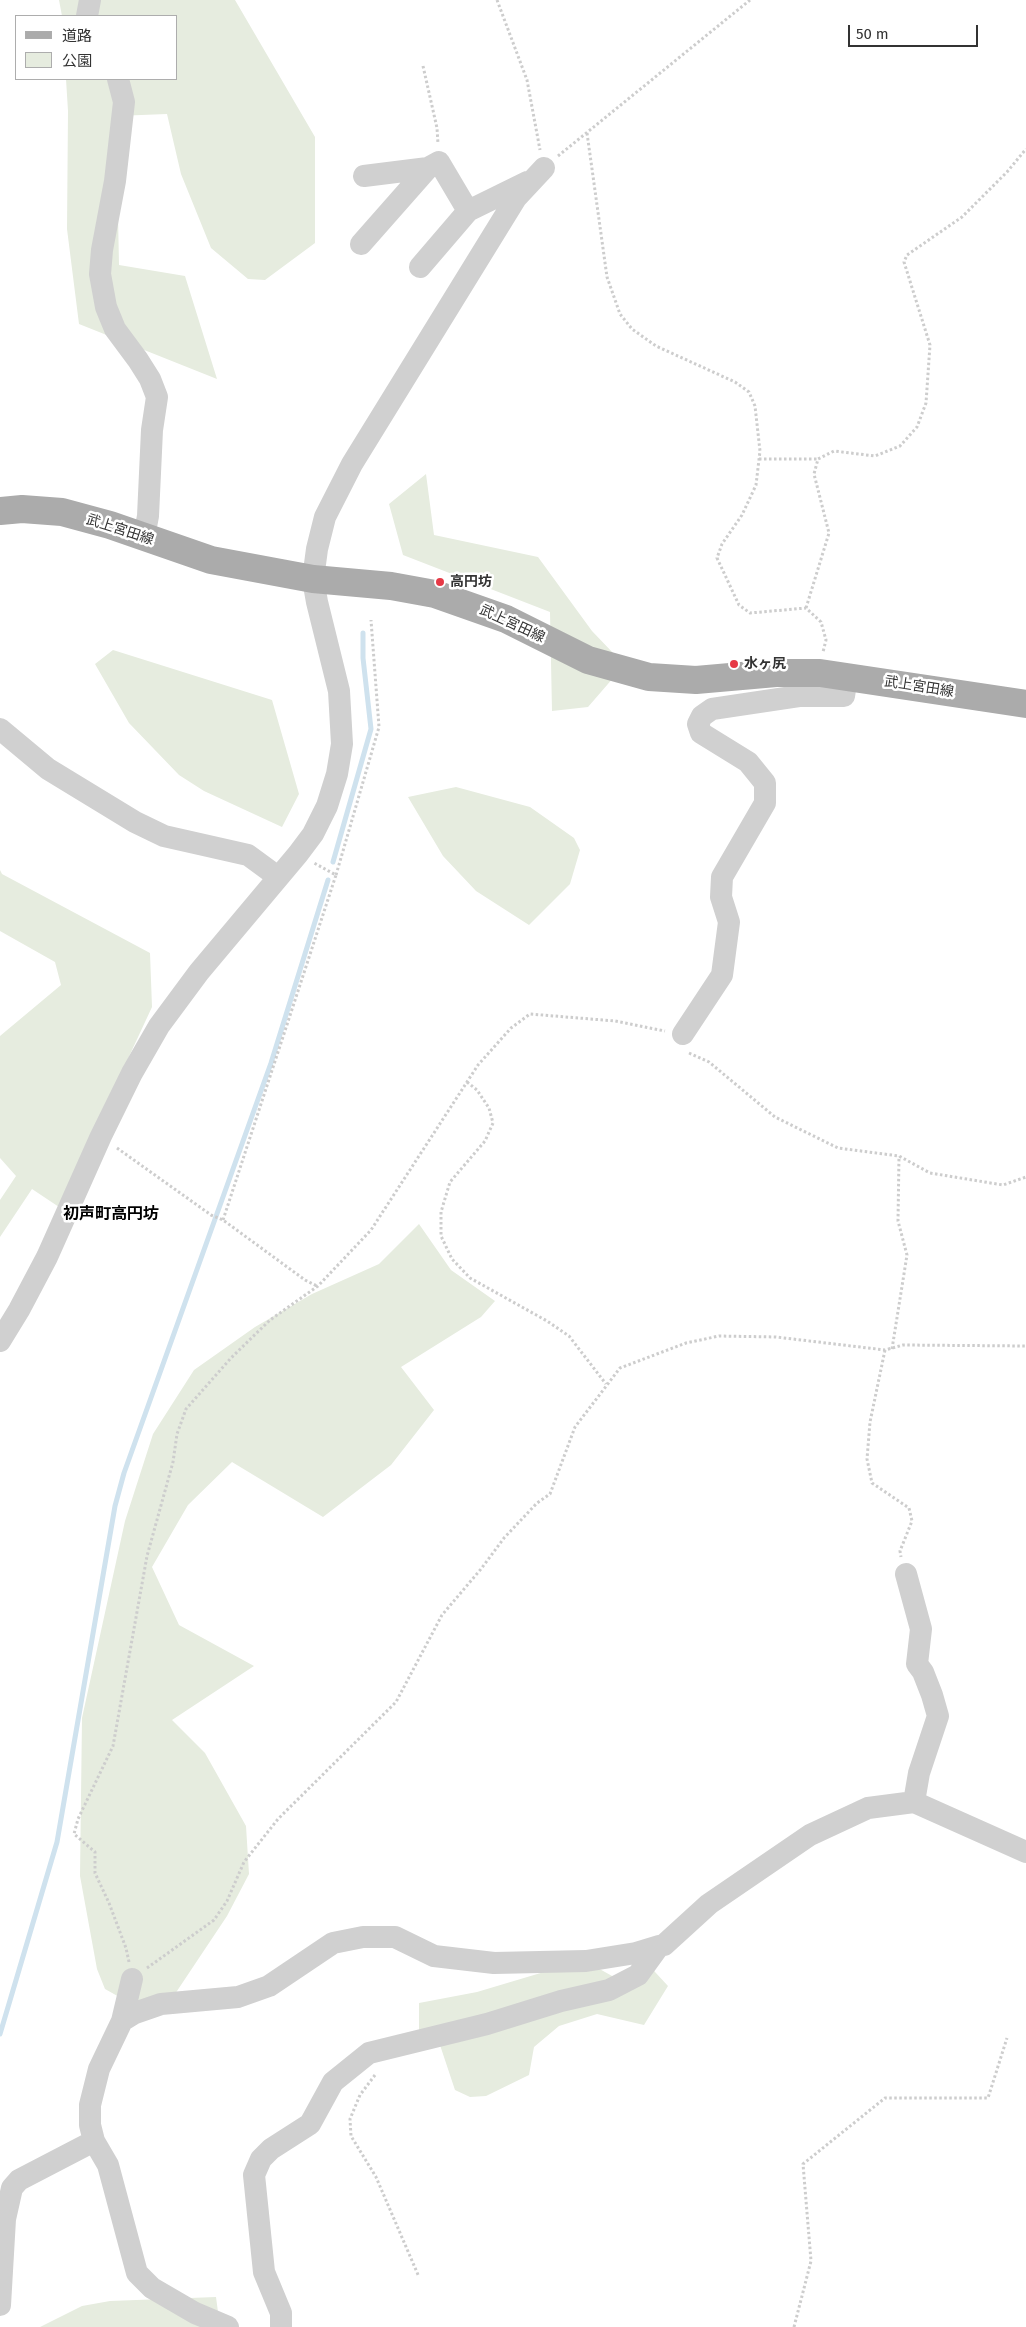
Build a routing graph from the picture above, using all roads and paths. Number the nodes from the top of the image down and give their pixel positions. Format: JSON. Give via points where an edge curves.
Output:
{"nodes":[{"id":1,"x":90,"y":0,"type":"edge"},
{"id":2,"x":496,"y":0,"type":"edge"},
{"id":3,"x":750,"y":0,"type":"edge"},
{"id":4,"x":87,"y":15,"type":"edge"},
{"id":5,"x":423,"y":66,"type":"dead end"},
{"id":6,"x":118,"y":80,"type":"edge"},
{"id":7,"x":587,"y":133,"type":"junction"},
{"id":8,"x":1026,"y":149,"type":"edge"},
{"id":9,"x":433,"y":165,"type":"junction"},
{"id":10,"x":538,"y":174,"type":"junction"},
{"id":11,"x":364,"y":176,"type":"dead end"},
{"id":12,"x":468,"y":211,"type":"junction"},
{"id":13,"x":361,"y":244,"type":"dead end"},
{"id":14,"x":420,"y":267,"type":"dead end"},
{"id":15,"x":759,"y":458,"type":"junction"},
{"id":16,"x":818,"y":459,"type":"junction"},
{"id":17,"x":0,"y":511,"type":"edge"},
{"id":18,"x":144,"y":537,"type":"junction"},
{"id":19,"x":313,"y":579,"type":"junction"},
{"id":20,"x":806,"y":608,"type":"junction"},
{"id":21,"x":371,"y":620,"type":"dead end"},
{"id":22,"x":820,"y":673,"type":"junction"},
{"id":23,"x":847,"y":676,"type":"junction"},
{"id":24,"x":1026,"y":704,"type":"edge"},
{"id":25,"x":0,"y":729,"type":"edge"},
{"id":26,"x":298,"y":854,"type":"junction"},
{"id":27,"x":336,"y":875,"type":"junction"},
{"id":28,"x":278,"y":878,"type":"junction"},
{"id":29,"x":683,"y":1034,"type":"junction"},
{"id":30,"x":467,"y":1082,"type":"junction"},
{"id":31,"x":101,"y":1136,"type":"junction"},
{"id":32,"x":899,"y":1156,"type":"junction"},
{"id":33,"x":1026,"y":1177,"type":"edge"},
{"id":34,"x":221,"y":1219,"type":"junction"},
{"id":35,"x":318,"y":1286,"type":"junction"},
{"id":36,"x":0,"y":1341,"type":"edge"},
{"id":37,"x":1026,"y":1346,"type":"edge"},
{"id":38,"x":892,"y":1349,"type":"junction"},
{"id":39,"x":885,"y":1350,"type":"junction"},
{"id":40,"x":606,"y":1384,"type":"junction"},
{"id":41,"x":906,"y":1574,"type":"joint"},
{"id":42,"x":914,"y":1802,"type":"junction"},
{"id":43,"x":1026,"y":1852,"type":"edge"},
{"id":44,"x":659,"y":1946,"type":"junction"},
{"id":45,"x":132,"y":1979,"type":"junction"},
{"id":46,"x":122,"y":2021,"type":"junction"},
{"id":47,"x":1007,"y":2038,"type":"dead end"},
{"id":48,"x":377,"y":2072,"type":"dead end"},
{"id":49,"x":94,"y":2141,"type":"junction"},
{"id":50,"x":419,"y":2277,"type":"dead end"},
{"id":51,"x":0,"y":2306,"type":"edge"},
{"id":52,"x":228,"y":2327,"type":"edge"},
{"id":53,"x":281,"y":2327,"type":"edge"},
{"id":54,"x":794,"y":2327,"type":"edge"}],
"edges":[{"from":1,"to":4,"type":"street"},
{"from":2,"to":10,"type":"path","via":[[527,80]]},
{"from":3,"to":7,"type":"path"},
{"from":5,"to":9,"type":"path","via":[[437,128]]},
{"from":6,"to":18,"type":"street","via":[[124,102],[100,274],[106,307],[115,329],[150,379],[157,397]]},
{"from":7,"to":10,"type":"path"},
{"from":7,"to":15,"type":"path","via":[[607,276],[620,314],[632,329],[656,346],[734,382],[748,392],[756,406]]},
{"from":8,"to":16,"type":"path","via":[[962,217],[908,255],[904,262],[930,345],[926,404],[917,427],[900,446],[875,456],[834,451]]},
{"from":9,"to":11,"type":"street"},
{"from":9,"to":12,"type":"street"},
{"from":9,"to":13,"type":"street"},
{"from":10,"to":12,"type":"street"},
{"from":10,"to":19,"type":"street","via":[[516,198],[352,464],[325,517]]},
{"from":12,"to":14,"type":"street"},
{"from":15,"to":16,"type":"path"},
{"from":15,"to":20,"type":"path","via":[[756,484],[717,558],[739,605],[750,613]]},
{"from":16,"to":20,"type":"path","via":[[814,474],[828,534]]},
{"from":17,"to":18,"type":"main road","name":"武上宮田線","via":[[62,512]]},
{"from":18,"to":19,"type":"main road","name":"武上宮田線","via":[[212,560]]},
{"from":19,"to":22,"type":"main road","name":"武上宮田線","via":[[390,586],[454,600],[506,619],[588,660],[649,676],[696,680]]},
{"from":19,"to":26,"type":"street","via":[[339,691],[342,744],[327,806]]},
{"from":20,"to":22,"type":"path","via":[[821,622],[826,640]]},
{"from":21,"to":27,"type":"path","via":[[379,727]]},
{"from":22,"to":23,"type":"main road","name":"武上宮田線"},
{"from":23,"to":24,"type":"main road","name":"武上宮田線"},
{"from":23,"to":29,"type":"street","via":[[844,696],[799,696],[712,710],[702,716],[698,724],[702,733],[748,762],[765,783],[766,804],[722,877],[721,897],[729,922],[722,976]]},
{"from":25,"to":28,"type":"street","via":[[48,769],[135,822],[164,836],[248,855]]},
{"from":26,"to":27,"type":"path"},
{"from":26,"to":28,"type":"street"},
{"from":27,"to":34,"type":"path"},
{"from":28,"to":31,"type":"street","via":[[158,1026]]},
{"from":29,"to":30,"type":"path","via":[[616,1021],[530,1014],[511,1028]]},
{"from":29,"to":32,"type":"path","via":[[674,1046],[709,1062],[775,1117],[838,1148]]},
{"from":30,"to":35,"type":"path","via":[[371,1230]]},
{"from":30,"to":40,"type":"path","via":[[489,1108],[492,1123],[485,1141],[450,1182],[441,1212],[441,1236],[452,1259],[470,1278],[569,1336]]},
{"from":31,"to":34,"type":"path"},
{"from":31,"to":36,"type":"street","via":[[47,1257]]},
{"from":32,"to":33,"type":"path","via":[[930,1173],[1003,1185]]},
{"from":32,"to":38,"type":"path","via":[[898,1220],[907,1255]]},
{"from":34,"to":35,"type":"path"},
{"from":35,"to":45,"type":"path","via":[[270,1320],[231,1358],[186,1409],[177,1434],[173,1462],[147,1556],[114,1746],[78,1819],[74,1834],[95,1852],[95,1873],[126,1948]]},
{"from":37,"to":38,"type":"path","via":[[903,1345]]},
{"from":38,"to":39,"type":"path"},
{"from":39,"to":40,"type":"path","via":[[776,1338],[719,1336],[686,1343],[620,1368]]},
{"from":39,"to":41,"type":"path","via":[[870,1422],[867,1459],[872,1483],[908,1508],[912,1521],[900,1551]]},
{"from":40,"to":45,"type":"path","via":[[575,1427],[550,1494],[504,1538],[442,1614],[396,1702],[278,1819],[244,1862],[227,1901],[214,1920]]},
{"from":41,"to":42,"type":"street","via":[[921,1629],[917,1664],[923,1672],[938,1716],[919,1774]]},
{"from":42,"to":43,"type":"street"},
{"from":42,"to":44,"type":"street","via":[[868,1808],[810,1835],[709,1904]]},
{"from":44,"to":46,"type":"street","via":[[586,1961],[494,1963],[434,1956],[395,1937],[363,1937],[333,1943],[269,1986],[238,1998],[161,2004]]},
{"from":44,"to":53,"type":"street","via":[[638,1975],[609,1990],[369,2053],[333,2082],[310,2124],[271,2149],[261,2159],[254,2175],[264,2272],[281,2313]]},
{"from":45,"to":46,"type":"street"},
{"from":46,"to":49,"type":"street","via":[[99,2069],[90,2105]]},
{"from":47,"to":54,"type":"path","via":[[988,2098],[885,2098],[803,2164],[811,2261]]},
{"from":48,"to":50,"type":"path","via":[[360,2095],[350,2119],[351,2136],[376,2177]]},
{"from":49,"to":51,"type":"street","via":[[19,2180],[12,2188],[5,2219]]},
{"from":49,"to":52,"type":"street","via":[[108,2166],[138,2273],[152,2288],[195,2313]]}]}
